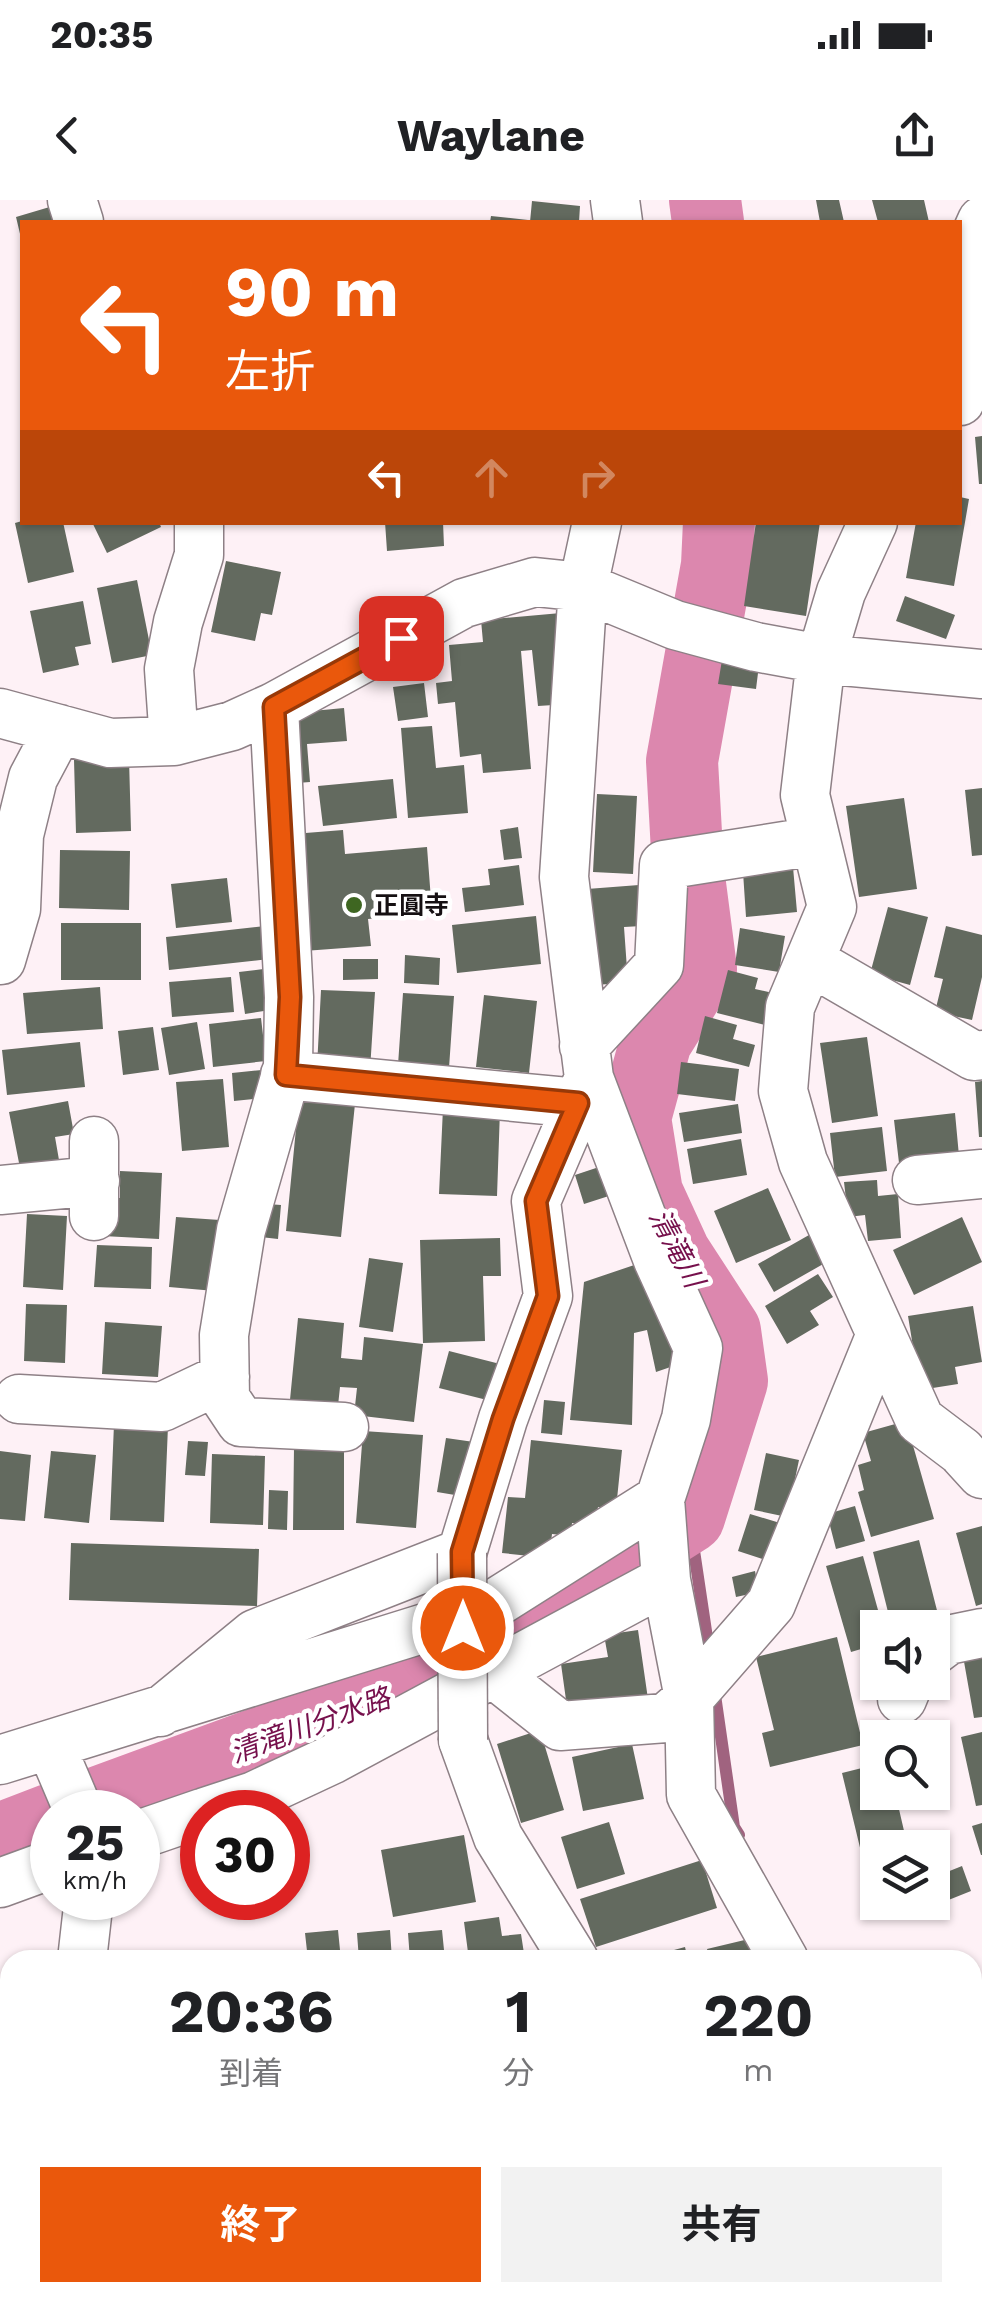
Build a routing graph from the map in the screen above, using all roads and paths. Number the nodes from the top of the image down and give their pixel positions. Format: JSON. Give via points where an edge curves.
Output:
{"nodes":[{"id":1,"x":982,"y":221,"type":"edge"},
{"id":2,"x":982,"y":323,"type":"edge"},
{"id":3,"x":982,"y":349,"type":"edge"},
{"id":4,"x":962,"y":397,"type":"edge"},
{"id":5,"x":199,"y":525,"type":"edge"},
{"id":6,"x":595,"y":525,"type":"edge"},
{"id":7,"x":871,"y":525,"type":"edge"},
{"id":8,"x":583,"y":588,"type":"junction"},
{"id":9,"x":821,"y":658,"type":"junction"},
{"id":10,"x":982,"y":674,"type":"edge"},
{"id":11,"x":274,"y":707,"type":"junction"},
{"id":12,"x":0,"y":714,"type":"edge"},
{"id":13,"x":60,"y":729,"type":"junction"},
{"id":14,"x":174,"y":741,"type":"junction"},
{"id":15,"x":816,"y":841,"type":"junction"},
{"id":16,"x":9,"y":882,"type":"edge"},
{"id":17,"x":1,"y":960,"type":"edge"},
{"id":18,"x":810,"y":961,"type":"junction"},
{"id":19,"x":982,"y":1055,"type":"edge"},
{"id":20,"x":287,"y":1071,"type":"junction"},
{"id":21,"x":584,"y":1076,"type":"junction"},
{"id":22,"x":982,"y":1174,"type":"edge"},
{"id":23,"x":94,"y":1179,"type":"dead end"},
{"id":24,"x":917,"y":1180,"type":"dead end"},
{"id":25,"x":0,"y":1190,"type":"edge"},
{"id":26,"x":881,"y":1334,"type":"junction"},
{"id":27,"x":225,"y":1377,"type":"junction"},
{"id":28,"x":19,"y":1399,"type":"dead end"},
{"id":29,"x":344,"y":1426,"type":"dead end"},
{"id":30,"x":975,"y":1459,"type":"edge"},
{"id":31,"x":663,"y":1539,"type":"junction"},
{"id":32,"x":462,"y":1552,"type":"junction"},
{"id":33,"x":982,"y":1633,"type":"edge"},
{"id":34,"x":950,"y":1640,"type":"edge"},
{"id":35,"x":493,"y":1673,"type":"junction"},
{"id":36,"x":695,"y":1691,"type":"junction"},
{"id":37,"x":160,"y":1712,"type":"junction"},
{"id":38,"x":0,"y":1760,"type":"edge"},
{"id":39,"x":64,"y":1777,"type":"edge"},
{"id":40,"x":267,"y":1790,"type":"edge"},
{"id":41,"x":30,"y":1872,"type":"edge"},
{"id":42,"x":0,"y":1883,"type":"edge"},
{"id":43,"x":87,"y":1920,"type":"edge"},
{"id":44,"x":83,"y":1950,"type":"edge"},
{"id":45,"x":568,"y":1950,"type":"edge"},
{"id":46,"x":778,"y":1950,"type":"edge"}],
"edges":[{"from":1,"to":2,"type":"street","via":[[973,240]]},
{"from":3,"to":4,"type":"street"},
{"from":5,"to":14,"type":"street","via":[[199,556],[169,669]]},
{"from":6,"to":8,"type":"street"},
{"from":7,"to":9,"type":"street"},
{"from":8,"to":9,"type":"street","via":[[674,625]]},
{"from":8,"to":11,"type":"street","via":[[535,582],[464,603]]},
{"from":8,"to":21,"type":"street","via":[[564,877]]},
{"from":9,"to":10,"type":"street"},
{"from":9,"to":15,"type":"street","via":[[806,795]]},
{"from":11,"to":14,"type":"street"},
{"from":11,"to":20,"type":"street","via":[[290,997]]},
{"from":12,"to":13,"type":"street"},
{"from":13,"to":14,"type":"street","via":[[110,744]]},
{"from":13,"to":16,"type":"street","via":[[33,778]]},
{"from":15,"to":18,"type":"street","via":[[832,906]]},
{"from":15,"to":21,"type":"street","via":[[664,865],[659,965]]},
{"from":16,"to":17,"type":"street","via":[[16,909]]},
{"from":18,"to":19,"type":"street"},
{"from":18,"to":26,"type":"street","via":[[790,1007],[784,1091],[802,1162]]},
{"from":20,"to":21,"type":"street"},
{"from":20,"to":27,"type":"street","via":[[240,1230],[224,1334]]},
{"from":21,"to":31,"type":"street","via":[[698,1348]]},
{"from":21,"to":32,"type":"street","via":[[536,1201],[548,1296]]},
{"from":22,"to":24,"type":"street"},
{"from":23,"to":25,"type":"street"},
{"from":26,"to":30,"type":"street","via":[[920,1420]]},
{"from":26,"to":36,"type":"street","via":[[771,1604]]},
{"from":27,"to":28,"type":"street","via":[[162,1408]]},
{"from":27,"to":29,"type":"street","via":[[225,1398],[241,1422]]},
{"from":31,"to":35,"type":"street"},
{"from":31,"to":36,"type":"street"},
{"from":31,"to":37,"type":"street","via":[[486,1609]]},
{"from":32,"to":37,"type":"street","via":[[254,1634]]},
{"from":32,"to":45,"type":"street","bridge":true,"via":[[464,1740],[498,1838]]},
{"from":33,"to":34,"type":"street"},
{"from":35,"to":36,"type":"street","via":[[560,1726],[666,1718]]},
{"from":35,"to":40,"type":"street"},
{"from":36,"to":46,"type":"street","via":[[691,1795]]},
{"from":37,"to":39,"type":"street"},
{"from":38,"to":39,"type":"street"},
{"from":41,"to":42,"type":"street"},
{"from":43,"to":44,"type":"street"}]}
